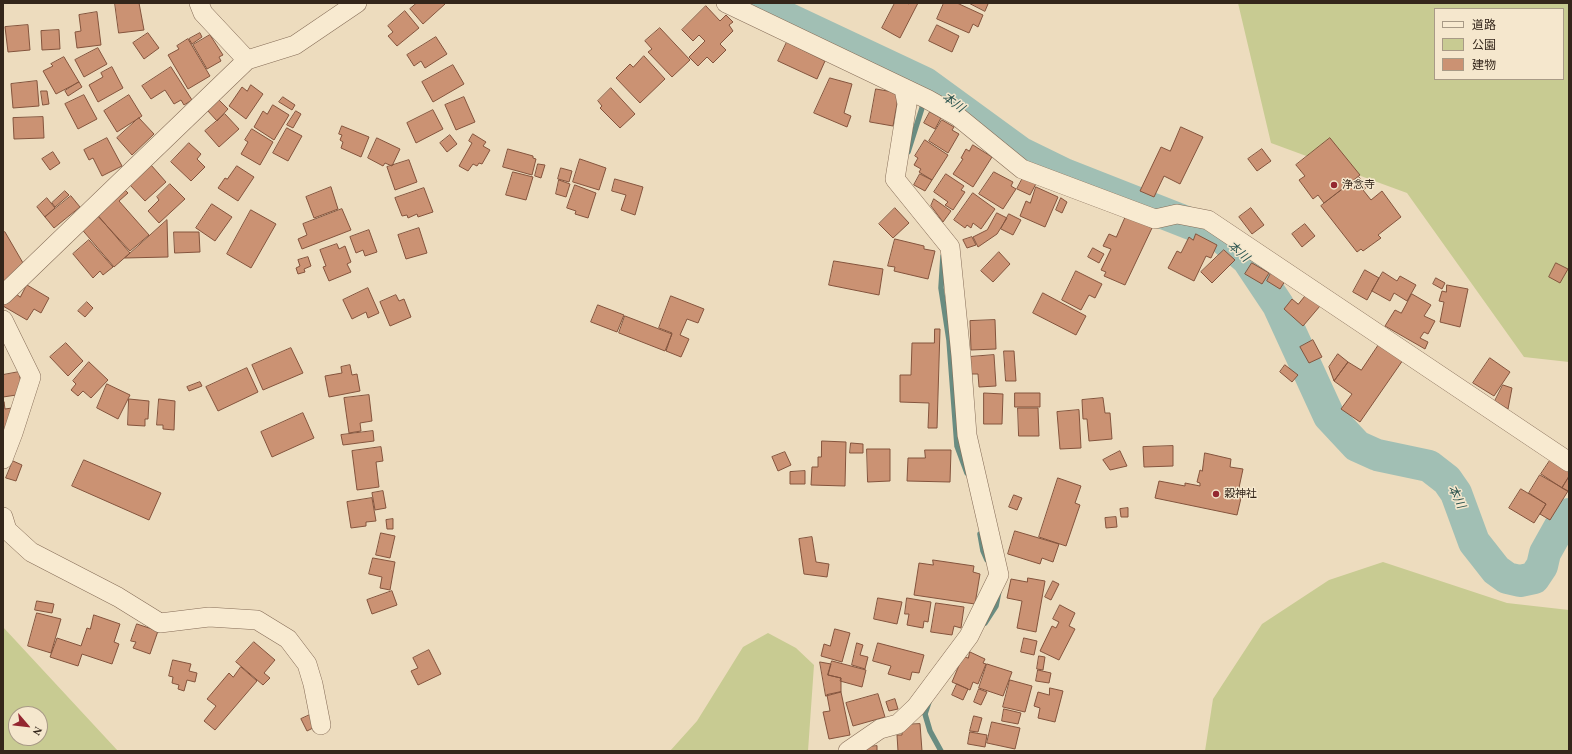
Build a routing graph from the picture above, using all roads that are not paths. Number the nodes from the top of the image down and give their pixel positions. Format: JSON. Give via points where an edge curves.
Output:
{"nodes":[{"id":1,"x":199,"y":3,"type":"edge"},
{"id":2,"x":357,"y":3,"type":"edge"},
{"id":3,"x":726,"y":3,"type":"edge"},
{"id":4,"x":247,"y":60,"type":"junction"},
{"id":5,"x":916,"y":94,"type":"junction"},
{"id":6,"x":3,"y":295,"type":"edge"},
{"id":7,"x":3,"y":320,"type":"edge"},
{"id":8,"x":3,"y":459,"type":"edge"},
{"id":9,"x":1569,"y":462,"type":"edge"},
{"id":10,"x":3,"y":517,"type":"edge"},
{"id":11,"x":321,"y":725,"type":"dead end"},
{"id":12,"x":848,"y":751,"type":"edge"}],
"edges":[{"from":1,"to":4,"type":"street","via":[[203,13]]},
{"from":2,"to":4,"type":"street","via":[[295,45]]},
{"from":3,"to":5,"type":"street"},
{"from":4,"to":6,"type":"street"},
{"from":5,"to":9,"type":"street","via":[[957,116],[1022,168],[1155,219],[1177,214],[1208,220]]},
{"from":5,"to":12,"type":"street","via":[[907,104],[895,179],[950,247],[966,435],[995,583],[969,636],[916,707],[898,724],[880,729]]},
{"from":7,"to":8,"type":"street","via":[[31,377]]},
{"from":10,"to":11,"type":"street","via":[[7,530],[31,552],[118,597],[160,623],[209,617],[257,620],[288,639],[307,664]]}]}
